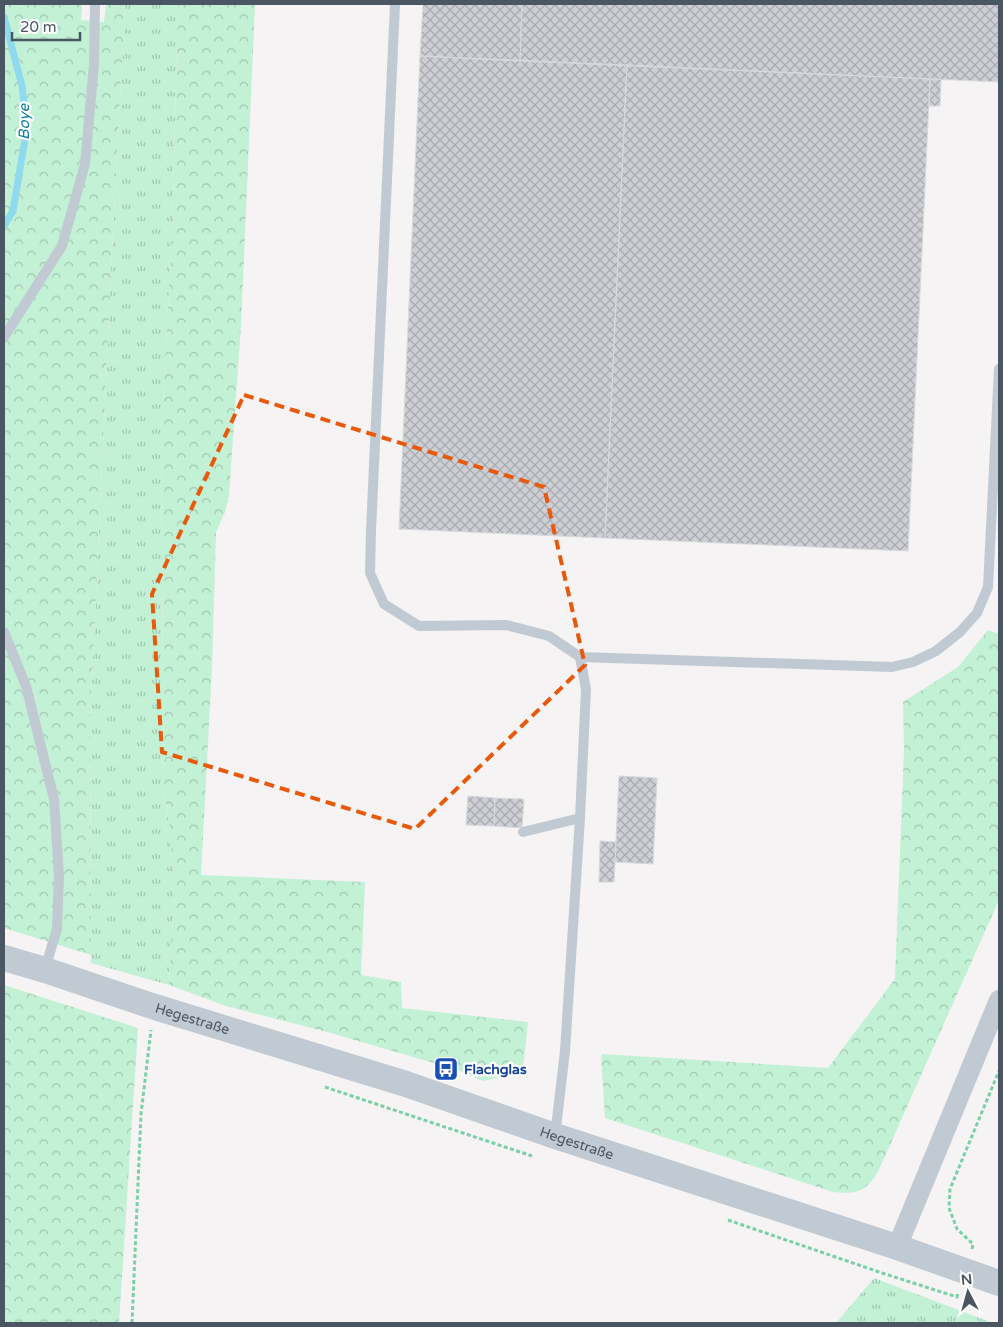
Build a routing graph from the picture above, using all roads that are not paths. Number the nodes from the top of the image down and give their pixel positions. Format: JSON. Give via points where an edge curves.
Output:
{"nodes":[{"id":1,"x":95,"y":4,"type":"edge"},
{"id":2,"x":395,"y":4,"type":"edge"},
{"id":3,"x":4,"y":337,"type":"edge"},
{"id":4,"x":999,"y":369,"type":"edge"},
{"id":5,"x":4,"y":632,"type":"edge"},
{"id":6,"x":580,"y":657,"type":"junction"},
{"id":7,"x":580,"y":818,"type":"junction"},
{"id":8,"x":524,"y":832,"type":"dead end"},
{"id":9,"x":4,"y":958,"type":"edge"},
{"id":10,"x":45,"y":970,"type":"junction"},
{"id":11,"x":999,"y":1000,"type":"edge"},
{"id":12,"x":555,"y":1136,"type":"junction"},
{"id":13,"x":897,"y":1247,"type":"junction"},
{"id":14,"x":999,"y":1283,"type":"edge"}],
"edges":[{"from":1,"to":3,"type":"lane","via":[[94,64],[85,164],[62,246]]},
{"from":2,"to":6,"type":"lane","via":[[370,573],[384,604],[419,626],[506,626],[549,636]]},
{"from":4,"to":6,"type":"lane","via":[[988,587],[977,613],[936,651],[892,667]]},
{"from":5,"to":10,"type":"lane","via":[[26,686],[54,799],[59,877],[58,929]]},
{"from":6,"to":7,"type":"lane","via":[[586,689]]},
{"from":7,"to":8,"type":"lane"},
{"from":7,"to":12,"type":"lane","via":[[565,1052]]},
{"from":9,"to":10,"type":"street","name":"Hegestraße"},
{"from":10,"to":12,"type":"street","name":"Hegestraße","via":[[406,1084]]},
{"from":11,"to":13,"type":"street"},
{"from":12,"to":13,"type":"street","name":"Hegestraße"},
{"from":13,"to":14,"type":"street","name":"Hegestraße"}]}
